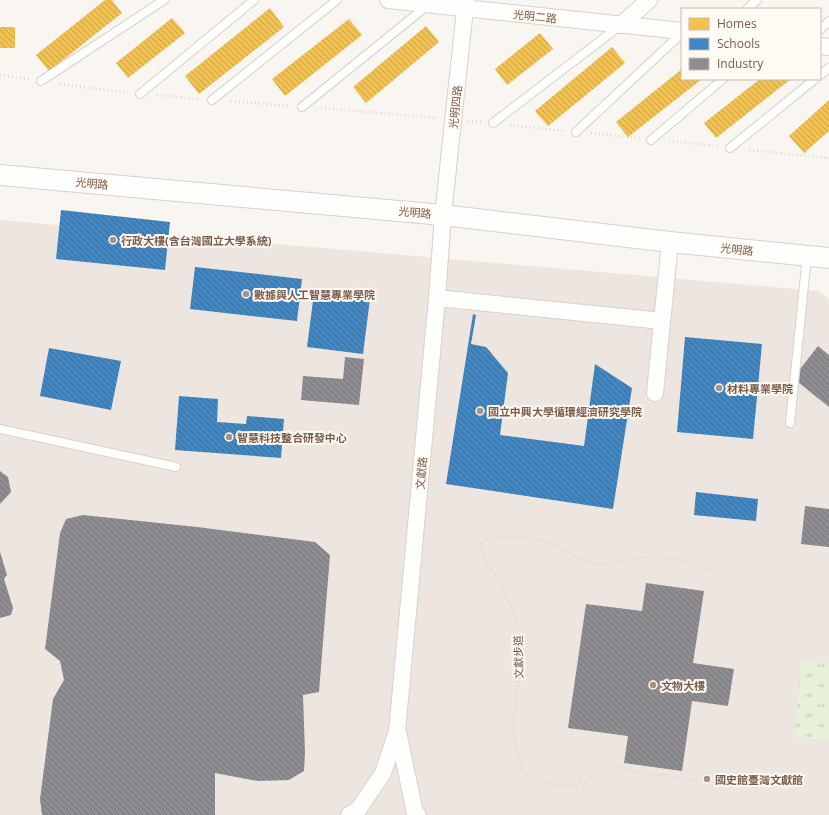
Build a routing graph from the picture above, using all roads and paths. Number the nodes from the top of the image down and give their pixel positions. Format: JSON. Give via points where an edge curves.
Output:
{"nodes":[{"id":1,"x":164,"y":0,"type":"edge"},
{"id":2,"x":254,"y":0,"type":"edge"},
{"id":3,"x":337,"y":0,"type":"edge"},
{"id":4,"x":388,"y":0,"type":"edge"},
{"id":5,"x":649,"y":0,"type":"edge"},
{"id":6,"x":756,"y":0,"type":"edge"},
{"id":7,"x":428,"y":4,"type":"junction"},
{"id":8,"x":466,"y":4,"type":"edge"},
{"id":9,"x":748,"y":8,"type":"edge"},
{"id":10,"x":829,"y":21,"type":"edge"},
{"id":11,"x":621,"y":25,"type":"junction"},
{"id":12,"x":821,"y":29,"type":"edge"},
{"id":13,"x":681,"y":32,"type":"edge"},
{"id":14,"x":681,"y":33,"type":"edge"},
{"id":15,"x":829,"y":68,"type":"edge"},
{"id":16,"x":821,"y":74,"type":"edge"},
{"id":17,"x":0,"y":75,"type":"edge"},
{"id":18,"x":722,"y":80,"type":"edge"},
{"id":19,"x":815,"y":80,"type":"edge"},
{"id":20,"x":41,"y":81,"type":"junction"},
{"id":21,"x":140,"y":94,"type":"junction"},
{"id":22,"x":212,"y":100,"type":"junction"},
{"id":23,"x":302,"y":107,"type":"junction"},
{"id":24,"x":453,"y":119,"type":"junction"},
{"id":25,"x":493,"y":123,"type":"junction"},
{"id":26,"x":576,"y":132,"type":"junction"},
{"id":27,"x":651,"y":140,"type":"junction"},
{"id":28,"x":730,"y":148,"type":"junction"},
{"id":29,"x":829,"y":158,"type":"edge"},
{"id":30,"x":0,"y":175,"type":"edge"},
{"id":31,"x":443,"y":215,"type":"junction"},
{"id":32,"x":670,"y":242,"type":"junction"},
{"id":33,"x":807,"y":256,"type":"junction"},
{"id":34,"x":829,"y":258,"type":"edge"},
{"id":35,"x":437,"y":298,"type":"junction"},
{"id":36,"x":662,"y":321,"type":"junction"},
{"id":37,"x":655,"y":393,"type":"dead end"},
{"id":38,"x":790,"y":423,"type":"dead end"},
{"id":39,"x":0,"y":429,"type":"edge"},
{"id":40,"x":176,"y":467,"type":"dead end"},
{"id":41,"x":712,"y":571,"type":"dead end"},
{"id":42,"x":397,"y":731,"type":"junction"},
{"id":43,"x":760,"y":788,"type":"dead end"},
{"id":44,"x":349,"y":815,"type":"edge"},
{"id":45,"x":418,"y":815,"type":"edge"}],
"edges":[{"from":1,"to":20,"type":"lane"},
{"from":2,"to":21,"type":"lane"},
{"from":3,"to":22,"type":"lane"},
{"from":4,"to":7,"type":"street","name":"光明二路"},
{"from":5,"to":11,"type":"street"},
{"from":6,"to":9,"type":"lane"},
{"from":7,"to":8,"type":"street","name":"光明二路"},
{"from":7,"to":23,"type":"lane"},
{"from":8,"to":11,"type":"street","name":"光明二路"},
{"from":8,"to":24,"type":"street","name":"光明四路"},
{"from":10,"to":12,"type":"lane"},
{"from":11,"to":13,"type":"street","name":"光明二路"},
{"from":11,"to":25,"type":"lane"},
{"from":14,"to":26,"type":"lane"},
{"from":15,"to":16,"type":"lane"},
{"from":17,"to":20,"type":"path"},
{"from":18,"to":27,"type":"lane"},
{"from":19,"to":28,"type":"lane"},
{"from":20,"to":21,"type":"path"},
{"from":21,"to":22,"type":"path"},
{"from":22,"to":23,"type":"path"},
{"from":23,"to":24,"type":"path"},
{"from":24,"to":25,"type":"path"},
{"from":24,"to":31,"type":"street","name":"光明四路"},
{"from":25,"to":26,"type":"path"},
{"from":26,"to":27,"type":"path"},
{"from":27,"to":28,"type":"path"},
{"from":28,"to":29,"type":"path"},
{"from":30,"to":31,"type":"street","name":"光明路"},
{"from":31,"to":32,"type":"street","name":"光明路"},
{"from":31,"to":35,"type":"street","name":"文獻路"},
{"from":32,"to":33,"type":"street","name":"光明路"},
{"from":32,"to":36,"type":"street"},
{"from":33,"to":34,"type":"street","name":"光明路"},
{"from":33,"to":38,"type":"lane"},
{"from":35,"to":36,"type":"street"},
{"from":35,"to":42,"type":"street","name":"文獻路"},
{"from":36,"to":37,"type":"street"},
{"from":39,"to":40,"type":"lane"},
{"from":41,"to":43,"type":"path","name":"文獻步道","via":[[671,558],[638,558],[609,565],[595,563],[578,559],[543,541],[515,537],[486,539],[481,542],[480,548],[482,556],[500,582],[519,635],[519,679],[513,728],[519,761],[526,775],[553,784],[574,785],[588,780],[611,765],[635,772]]},
{"from":42,"to":44,"type":"street","name":"文獻路","via":[[383,773],[358,810]]},
{"from":42,"to":45,"type":"street","name":"文獻路","via":[[415,813]]}]}
